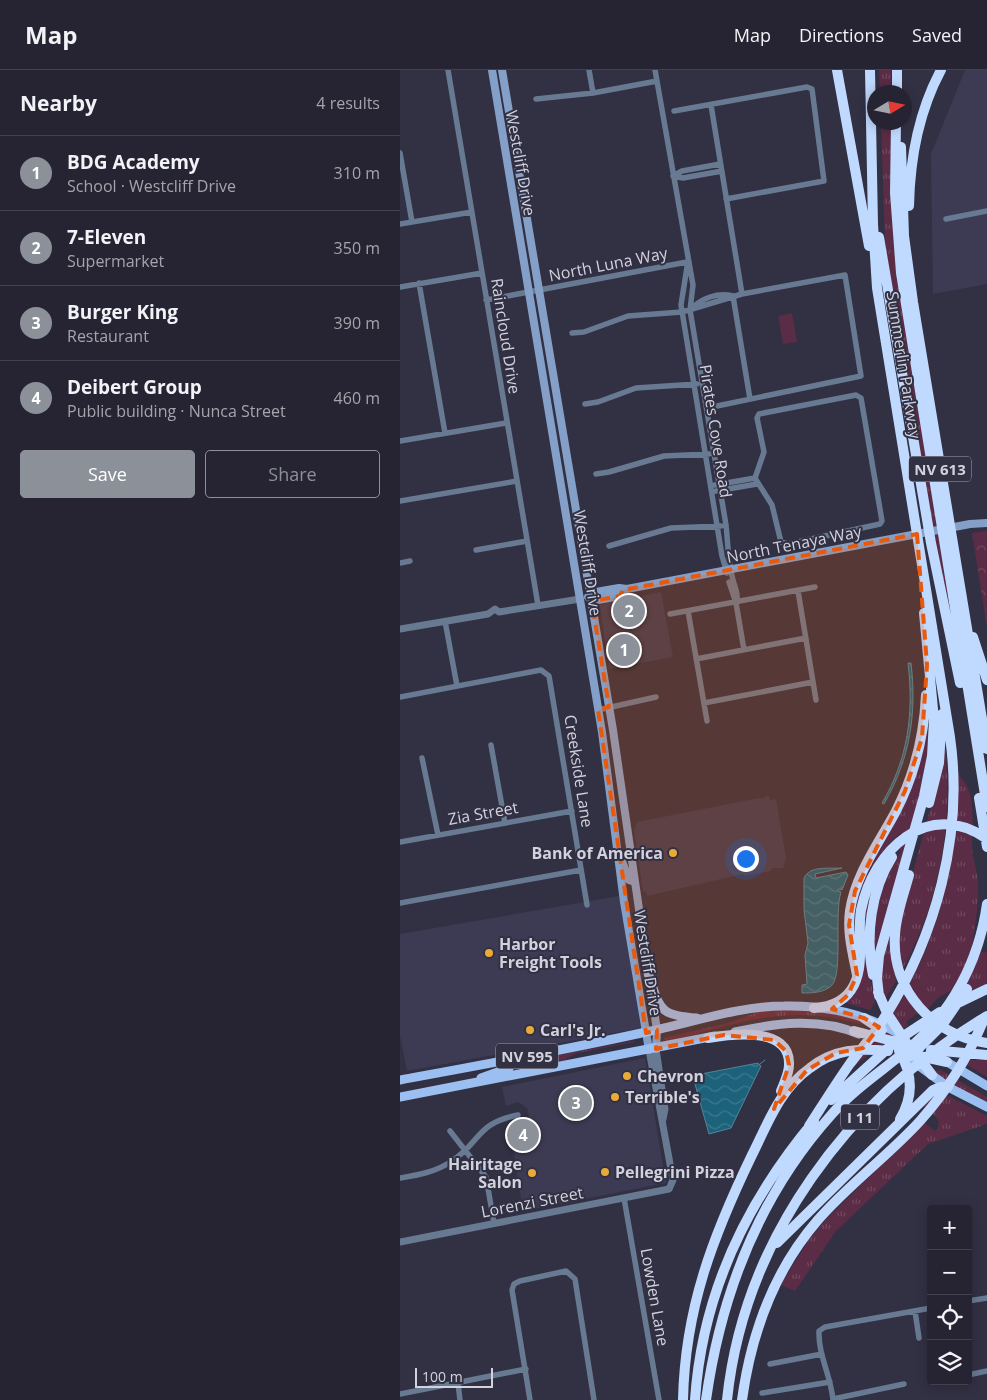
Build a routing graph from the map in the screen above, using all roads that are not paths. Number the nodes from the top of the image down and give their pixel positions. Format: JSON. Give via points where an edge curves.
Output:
{"nodes":[{"id":1,"x":448,"y":70,"type":"edge"},
{"id":2,"x":493,"y":70,"type":"edge"},
{"id":3,"x":502,"y":70,"type":"edge"},
{"id":4,"x":589,"y":70,"type":"edge"},
{"id":5,"x":655,"y":70,"type":"edge"},
{"id":6,"x":837,"y":70,"type":"edge"},
{"id":7,"x":870,"y":70,"type":"edge"},
{"id":8,"x":899,"y":70,"type":"edge"},
{"id":9,"x":942,"y":70,"type":"edge"},
{"id":10,"x":656,"y":81,"type":"junction"},
{"id":11,"x":898,"y":85,"type":"edge"},
{"id":12,"x":593,"y":93,"type":"junction"},
{"id":13,"x":536,"y":99,"type":"dead end"},
{"id":14,"x":710,"y":105,"type":"junction"},
{"id":15,"x":674,"y":111,"type":"dead end"},
{"id":16,"x":896,"y":130,"type":"edge"},
{"id":17,"x":901,"y":130,"type":"edge"},
{"id":18,"x":400,"y":154,"type":"edge"},
{"id":19,"x":401,"y":164,"type":"edge"},
{"id":20,"x":720,"y":164,"type":"junction"},
{"id":21,"x":722,"y":171,"type":"junction"},
{"id":22,"x":673,"y":176,"type":"junction"},
{"id":23,"x":872,"y":188,"type":"junction"},
{"id":24,"x":726,"y":199,"type":"junction"},
{"id":25,"x":987,"y":211,"type":"edge"},
{"id":26,"x":472,"y":212,"type":"junction"},
{"id":27,"x":946,"y":219,"type":"dead end"},
{"id":28,"x":412,"y":222,"type":"junction"},
{"id":29,"x":400,"y":224,"type":"edge"},
{"id":30,"x":687,"y":262,"type":"junction"},
{"id":31,"x":908,"y":266,"type":"junction"},
{"id":32,"x":876,"y":272,"type":"junction"},
{"id":33,"x":482,"y":273,"type":"junction"},
{"id":34,"x":420,"y":283,"type":"junction"},
{"id":35,"x":400,"y":287,"type":"edge"},
{"id":36,"x":534,"y":292,"type":"junction"},
{"id":37,"x":742,"y":294,"type":"junction"},
{"id":38,"x":733,"y":296,"type":"junction"},
{"id":39,"x":486,"y":300,"type":"junction"},
{"id":40,"x":690,"y":310,"type":"junction"},
{"id":41,"x":682,"y":312,"type":"junction"},
{"id":42,"x":572,"y":333,"type":"dead end"},
{"id":43,"x":702,"y":383,"type":"junction"},
{"id":44,"x":694,"y":384,"type":"junction"},
{"id":45,"x":750,"y":399,"type":"junction"},
{"id":46,"x":584,"y":404,"type":"dead end"},
{"id":47,"x":717,"y":406,"type":"dead end"},
{"id":48,"x":506,"y":423,"type":"junction"},
{"id":49,"x":445,"y":433,"type":"junction"},
{"id":50,"x":400,"y":441,"type":"edge"},
{"id":51,"x":714,"y":453,"type":"junction"},
{"id":52,"x":706,"y":454,"type":"junction"},
{"id":53,"x":596,"y":474,"type":"dead end"},
{"id":54,"x":517,"y":481,"type":"junction"},
{"id":55,"x":756,"y":481,"type":"junction"},
{"id":56,"x":719,"y":487,"type":"junction"},
{"id":57,"x":711,"y":489,"type":"junction"},
{"id":58,"x":400,"y":501,"type":"edge"},
{"id":59,"x":987,"y":518,"type":"edge"},
{"id":60,"x":987,"y":523,"type":"edge"},
{"id":61,"x":970,"y":524,"type":"junction"},
{"id":62,"x":726,"y":525,"type":"junction"},
{"id":63,"x":718,"y":527,"type":"junction"},
{"id":64,"x":527,"y":541,"type":"junction"},
{"id":65,"x":609,"y":546,"type":"dead end"},
{"id":66,"x":476,"y":550,"type":"dead end"},
{"id":67,"x":919,"y":551,"type":"junction"},
{"id":68,"x":410,"y":561,"type":"dead end"},
{"id":69,"x":400,"y":563,"type":"edge"},
{"id":70,"x":728,"y":570,"type":"junction"},
{"id":71,"x":815,"y":587,"type":"dead end"},
{"id":72,"x":798,"y":591,"type":"junction"},
{"id":73,"x":585,"y":598,"type":"junction"},
{"id":74,"x":736,"y":603,"type":"junction"},
{"id":75,"x":538,"y":605,"type":"junction"},
{"id":76,"x":964,"y":608,"type":"junction"},
{"id":77,"x":688,"y":611,"type":"junction"},
{"id":78,"x":670,"y":614,"type":"dead end"},
{"id":79,"x":445,"y":621,"type":"junction"},
{"id":80,"x":400,"y":629,"type":"edge"},
{"id":81,"x":806,"y":638,"type":"junction"},
{"id":82,"x":744,"y":650,"type":"junction"},
{"id":83,"x":696,"y":659,"type":"junction"},
{"id":84,"x":927,"y":666,"type":"junction"},
{"id":85,"x":987,"y":680,"type":"edge"},
{"id":86,"x":813,"y":682,"type":"junction"},
{"id":87,"x":457,"y":686,"type":"junction"},
{"id":88,"x":943,"y":691,"type":"junction"},
{"id":89,"x":400,"y":696,"type":"edge"},
{"id":90,"x":656,"y":697,"type":"dead end"},
{"id":91,"x":816,"y":700,"type":"dead end"},
{"id":92,"x":704,"y":703,"type":"junction"},
{"id":93,"x":609,"y":708,"type":"junction"},
{"id":94,"x":598,"y":710,"type":"junction"},
{"id":95,"x":707,"y":721,"type":"dead end"},
{"id":96,"x":491,"y":745,"type":"dead end"},
{"id":97,"x":987,"y":749,"type":"edge"},
{"id":98,"x":422,"y":758,"type":"dead end"},
{"id":99,"x":976,"y":762,"type":"junction"},
{"id":100,"x":987,"y":806,"type":"edge"},
{"id":101,"x":572,"y":811,"type":"junction"},
{"id":102,"x":624,"y":817,"type":"junction"},
{"id":103,"x":613,"y":818,"type":"junction"},
{"id":104,"x":505,"y":823,"type":"junction"},
{"id":105,"x":438,"y":835,"type":"junction"},
{"id":106,"x":983,"y":837,"type":"edge"},
{"id":107,"x":901,"y":840,"type":"junction"},
{"id":108,"x":400,"y":842,"type":"edge"},
{"id":109,"x":987,"y":847,"type":"edge"},
{"id":110,"x":617,"y":852,"type":"junction"},
{"id":111,"x":581,"y":870,"type":"junction"},
{"id":112,"x":635,"y":882,"type":"junction"},
{"id":113,"x":400,"y":904,"type":"edge"},
{"id":114,"x":987,"y":904,"type":"edge"},
{"id":115,"x":587,"y":905,"type":"dead end"},
{"id":116,"x":644,"y":937,"type":"junction"},
{"id":117,"x":987,"y":940,"type":"edge"},
{"id":118,"x":632,"y":951,"type":"junction"},
{"id":119,"x":648,"y":973,"type":"junction"},
{"id":120,"x":857,"y":975,"type":"junction"},
{"id":121,"x":987,"y":989,"type":"edge"},
{"id":122,"x":879,"y":996,"type":"junction"},
{"id":123,"x":814,"y":1008,"type":"junction"},
{"id":124,"x":987,"y":1009,"type":"edge"},
{"id":125,"x":987,"y":1016,"type":"edge"},
{"id":126,"x":707,"y":1018,"type":"junction"},
{"id":127,"x":864,"y":1018,"type":"junction"},
{"id":128,"x":652,"y":1031,"type":"junction"},
{"id":129,"x":854,"y":1032,"type":"junction"},
{"id":130,"x":902,"y":1036,"type":"junction"},
{"id":131,"x":708,"y":1038,"type":"junction"},
{"id":132,"x":891,"y":1040,"type":"junction"},
{"id":133,"x":982,"y":1042,"type":"edge"},
{"id":134,"x":909,"y":1045,"type":"junction"},
{"id":135,"x":926,"y":1049,"type":"junction"},
{"id":136,"x":652,"y":1050,"type":"junction"},
{"id":137,"x":900,"y":1052,"type":"junction"},
{"id":138,"x":916,"y":1055,"type":"junction"},
{"id":139,"x":987,"y":1055,"type":"edge"},
{"id":140,"x":516,"y":1058,"type":"junction"},
{"id":141,"x":947,"y":1062,"type":"junction"},
{"id":142,"x":932,"y":1074,"type":"junction"},
{"id":143,"x":400,"y":1080,"type":"edge"},
{"id":144,"x":469,"y":1084,"type":"junction"},
{"id":145,"x":987,"y":1086,"type":"edge"},
{"id":146,"x":948,"y":1087,"type":"junction"},
{"id":147,"x":400,"y":1097,"type":"edge"},
{"id":148,"x":987,"y":1107,"type":"edge"},
{"id":149,"x":774,"y":1109,"type":"junction"},
{"id":150,"x":518,"y":1115,"type":"dead end"},
{"id":151,"x":809,"y":1126,"type":"junction"},
{"id":152,"x":895,"y":1126,"type":"junction"},
{"id":153,"x":450,"y":1131,"type":"dead end"},
{"id":154,"x":464,"y":1150,"type":"junction"},
{"id":155,"x":400,"y":1178,"type":"edge"},
{"id":156,"x":669,"y":1189,"type":"joint"},
{"id":157,"x":624,"y":1198,"type":"junction"},
{"id":158,"x":494,"y":1223,"type":"junction"},
{"id":159,"x":400,"y":1242,"type":"edge"},
{"id":160,"x":749,"y":1250,"type":"junction"},
{"id":161,"x":770,"y":1251,"type":"junction"},
{"id":162,"x":987,"y":1298,"type":"edge"},
{"id":163,"x":972,"y":1300,"type":"edge"},
{"id":164,"x":927,"y":1309,"type":"edge"},
{"id":165,"x":914,"y":1311,"type":"junction"},
{"id":166,"x":919,"y":1338,"type":"dead end"},
{"id":167,"x":822,"y":1354,"type":"junction"},
{"id":168,"x":770,"y":1364,"type":"dead end"},
{"id":169,"x":526,"y":1369,"type":"junction"},
{"id":170,"x":987,"y":1371,"type":"edge"},
{"id":171,"x":972,"y":1374,"type":"edge"},
{"id":172,"x":830,"y":1382,"type":"junction"},
{"id":173,"x":458,"y":1383,"type":"junction"},
{"id":174,"x":904,"y":1384,"type":"dead end"},
{"id":175,"x":762,"y":1393,"type":"dead end"},
{"id":176,"x":400,"y":1394,"type":"edge"},
{"id":177,"x":833,"y":1399,"type":"edge"},
{"id":178,"x":460,"y":1400,"type":"edge"},
{"id":179,"x":530,"y":1400,"type":"edge"},
{"id":180,"x":594,"y":1400,"type":"edge"},
{"id":181,"x":659,"y":1400,"type":"edge"},
{"id":182,"x":683,"y":1400,"type":"edge"},
{"id":183,"x":695,"y":1400,"type":"edge"},
{"id":184,"x":706,"y":1400,"type":"edge"},
{"id":185,"x":712,"y":1400,"type":"edge"},
{"id":186,"x":727,"y":1400,"type":"edge"},
{"id":187,"x":742,"y":1400,"type":"edge"}],
"edges":[{"from":1,"to":26,"type":"street","name":"Raincloud Drive"},
{"from":2,"to":36,"type":"main road","name":"Westcliff Drive"},
{"from":3,"to":36,"type":"main road","name":"Westcliff Drive"},
{"from":4,"to":12,"type":"street"},
{"from":5,"to":10,"type":"street","name":"Pirates Cove Road"},
{"from":6,"to":32,"type":"highway","via":[[862,218]]},
{"from":7,"to":23,"type":"highway","name":"Summerlin Parkway","number":"NV 613"},
{"from":8,"to":11,"type":"highway"},
{"from":9,"to":31,"type":"highway","via":[[922,113],[911,160]]},
{"from":10,"to":12,"type":"street"},
{"from":10,"to":22,"type":"street","name":"Pirates Cove Road"},
{"from":12,"to":13,"type":"street"},
{"from":14,"to":15,"type":"street"},
{"from":14,"to":20,"type":"street"},
{"from":14,"to":24,"type":"street","via":[[807,87],[812,89],[824,181]]},
{"from":16,"to":99,"type":"highway","via":[[894,181],[900,267]]},
{"from":17,"to":31,"type":"highway","name":"Summerlin Parkway","number":"NV 613"},
{"from":18,"to":19,"type":"street"},
{"from":19,"to":28,"type":"street"},
{"from":20,"to":21,"type":"street"},
{"from":20,"to":22,"type":"street","via":[[682,171]]},
{"from":21,"to":22,"type":"street","via":[[682,178]]},
{"from":21,"to":24,"type":"street"},
{"from":22,"to":30,"type":"street","name":"Pirates Cove Road"},
{"from":23,"to":32,"type":"highway","name":"Summerlin Parkway","number":"NV 613"},
{"from":23,"to":99,"type":"highway","via":[[931,544]]},
{"from":24,"to":37,"type":"street"},
{"from":25,"to":27,"type":"street"},
{"from":26,"to":28,"type":"street"},
{"from":26,"to":33,"type":"street","name":"Raincloud Drive"},
{"from":28,"to":29,"type":"street"},
{"from":30,"to":36,"type":"street","name":"North Luna Way"},
{"from":30,"to":40,"type":"street","name":"Pirates Cove Road","via":[[693,285]]},
{"from":30,"to":41,"type":"street","name":"Pirates Cove Road"},
{"from":31,"to":76,"type":"highway","name":"Summerlin Parkway","number":"NV 613"},
{"from":32,"to":67,"type":"highway","name":"Summerlin Parkway","number":"NV 613"},
{"from":33,"to":34,"type":"street"},
{"from":33,"to":39,"type":"street","name":"Raincloud Drive"},
{"from":34,"to":35,"type":"street"},
{"from":34,"to":49,"type":"street"},
{"from":36,"to":39,"type":"street","name":"North Luna Way"},
{"from":36,"to":73,"type":"main road","name":"Westcliff Drive"},
{"from":37,"to":38,"type":"street"},
{"from":37,"to":45,"type":"street","via":[[845,275],[861,376]]},
{"from":38,"to":40,"type":"street","via":[[720,294],[707,298]]},
{"from":38,"to":45,"type":"street"},
{"from":39,"to":48,"type":"street","name":"Raincloud Drive"},
{"from":40,"to":41,"type":"street"},
{"from":40,"to":43,"type":"street","name":"Pirates Cove Road"},
{"from":41,"to":42,"type":"street","via":[[628,316],[584,332]]},
{"from":41,"to":44,"type":"street","name":"Pirates Cove Road"},
{"from":43,"to":44,"type":"street"},
{"from":43,"to":51,"type":"street","name":"Pirates Cove Road"},
{"from":44,"to":46,"type":"street","via":[[636,388]]},
{"from":44,"to":52,"type":"street","name":"Pirates Cove Road"},
{"from":45,"to":47,"type":"street"},
{"from":48,"to":49,"type":"street"},
{"from":48,"to":54,"type":"street","name":"Raincloud Drive"},
{"from":49,"to":50,"type":"street"},
{"from":51,"to":52,"type":"street"},
{"from":51,"to":56,"type":"street","name":"Pirates Cove Road"},
{"from":52,"to":53,"type":"street","via":[[664,456]]},
{"from":52,"to":57,"type":"street","name":"Pirates Cove Road"},
{"from":54,"to":58,"type":"street"},
{"from":54,"to":64,"type":"street","name":"Raincloud Drive"},
{"from":55,"to":55,"type":"street","via":[[764,452],[757,418],[759,414],[856,395],[861,398],[880,524],[788,544],[781,542],[772,505]]},
{"from":55,"to":56,"type":"street"},
{"from":56,"to":57,"type":"street"},
{"from":56,"to":62,"type":"street","name":"Pirates Cove Road"},
{"from":57,"to":63,"type":"street","name":"Pirates Cove Road"},
{"from":59,"to":61,"type":"main road","name":"North Tenaya Way"},
{"from":60,"to":61,"type":"main road","name":"North Tenaya Way"},
{"from":61,"to":70,"type":"main road","name":"North Tenaya Way"},
{"from":62,"to":63,"type":"street"},
{"from":62,"to":70,"type":"street","name":"Pirates Cove Road","via":[[731,556]]},
{"from":63,"to":65,"type":"street","via":[[671,528]]},
{"from":63,"to":70,"type":"street","name":"Pirates Cove Road"},
{"from":64,"to":66,"type":"street"},
{"from":64,"to":75,"type":"street","name":"Raincloud Drive"},
{"from":67,"to":84,"type":"highway"},
{"from":67,"to":88,"type":"highway","name":"Summerlin Parkway","number":"NV 613"},
{"from":68,"to":69,"type":"street"},
{"from":70,"to":73,"type":"main road","name":"North Tenaya Way","via":[[596,592]]},
{"from":70,"to":74,"type":"street","name":"Pirates Cove Road"},
{"from":71,"to":72,"type":"street"},
{"from":72,"to":74,"type":"street"},
{"from":72,"to":81,"type":"street"},
{"from":73,"to":75,"type":"street"},
{"from":73,"to":93,"type":"main road","name":"Westcliff Drive"},
{"from":73,"to":94,"type":"main road","name":"Westcliff Drive"},
{"from":74,"to":77,"type":"street"},
{"from":74,"to":82,"type":"street","name":"Pirates Cove Road"},
{"from":75,"to":79,"type":"street","via":[[498,612],[495,609],[488,614]]},
{"from":76,"to":85,"type":"highway"},
{"from":76,"to":97,"type":"highway"},
{"from":77,"to":78,"type":"street"},
{"from":77,"to":83,"type":"street"},
{"from":79,"to":80,"type":"street"},
{"from":79,"to":87,"type":"street"},
{"from":81,"to":82,"type":"street"},
{"from":81,"to":86,"type":"street"},
{"from":82,"to":83,"type":"street"},
{"from":83,"to":92,"type":"street"},
{"from":84,"to":120,"type":"highway","via":[[924,726],[914,771],[852,900],[849,930]]},
{"from":84,"to":122,"type":"highway","via":[[934,720],[932,761],[878,959]]},
{"from":86,"to":91,"type":"street"},
{"from":86,"to":92,"type":"street"},
{"from":87,"to":89,"type":"street"},
{"from":87,"to":101,"type":"street","name":"Creekside Lane","via":[[541,670],[546,672]]},
{"from":88,"to":133,"type":"highway","via":[[941,748],[936,776],[895,927],[894,946],[898,967],[911,996],[928,1017],[953,1033]]},
{"from":88,"to":151,"type":"highway","via":[[951,743],[953,799],[947,856],[934,911],[914,964],[890,1009]]},
{"from":90,"to":93,"type":"street"},
{"from":92,"to":95,"type":"street"},
{"from":93,"to":94,"type":"street"},
{"from":93,"to":102,"type":"main road","name":"Westcliff Drive"},
{"from":94,"to":103,"type":"main road","name":"Westcliff Drive"},
{"from":96,"to":104,"type":"street"},
{"from":98,"to":105,"type":"street"},
{"from":99,"to":100,"type":"highway"},
{"from":99,"to":109,"type":"highway"},
{"from":101,"to":104,"type":"street","name":"Zia Street"},
{"from":101,"to":111,"type":"street","name":"Creekside Lane"},
{"from":102,"to":103,"type":"main road"},
{"from":102,"to":112,"type":"main road","name":"Westcliff Drive"},
{"from":103,"to":110,"type":"main road","name":"Westcliff Drive"},
{"from":104,"to":105,"type":"street","name":"Zia Street"},
{"from":105,"to":108,"type":"street","name":"Zia Street"},
{"from":106,"to":107,"type":"highway","via":[[959,826],[939,824],[915,831]]},
{"from":107,"to":120,"type":"highway","via":[[879,866],[865,896],[859,924]]},
{"from":107,"to":122,"type":"highway","via":[[882,879],[872,918],[870,959]]},
{"from":110,"to":112,"type":"main road","via":[[629,880]]},
{"from":110,"to":118,"type":"main road","name":"Westcliff Drive"},
{"from":111,"to":113,"type":"street"},
{"from":111,"to":115,"type":"street","name":"Creekside Lane"},
{"from":112,"to":116,"type":"main road","name":"Westcliff Drive"},
{"from":114,"to":160,"type":"highway","via":[[969,968],[945,1010],[919,1039],[849,1097],[820,1128],[778,1188]]},
{"from":116,"to":118,"type":"main road","via":[[640,948]]},
{"from":116,"to":119,"type":"main road","name":"Westcliff Drive"},
{"from":117,"to":160,"type":"highway","via":[[973,977],[947,1020],[920,1049],[848,1107],[821,1137],[782,1193]]},
{"from":118,"to":128,"type":"main road","name":"Westcliff Drive"},
{"from":119,"to":126,"type":"main road","via":[[665,1011],[676,1016]]},
{"from":119,"to":128,"type":"main road","name":"Westcliff Drive"},
{"from":120,"to":123,"type":"highway","via":[[852,989],[842,1000]]},
{"from":121,"to":151,"type":"highway","number":"I 11","via":[[938,1014],[896,1041],[857,1075]]},
{"from":122,"to":130,"type":"highway"},
{"from":123,"to":126,"type":"main road","number":"NV 595","via":[[766,1007]]},
{"from":123,"to":127,"type":"main road","number":"NV 595"},
{"from":124,"to":187,"type":"highway","via":[[962,1063],[944,1091],[920,1121],[830,1207],[794,1251],[761,1319]]},
{"from":125,"to":161,"type":"highway","number":"I 11","via":[[918,1063],[861,1116],[814,1174]]},
{"from":126,"to":128,"type":"main road","number":"NV 595"},
{"from":127,"to":130,"type":"main road","number":"NV 595"},
{"from":127,"to":132,"type":"highway"},
{"from":128,"to":136,"type":"main road","name":"Westcliff Drive"},
{"from":128,"to":136,"type":"main road","name":"Westcliff Drive"},
{"from":128,"to":140,"type":"main road","number":"NV 595"},
{"from":129,"to":131,"type":"main road","number":"NV 595","via":[[824,1025],[789,1023]]},
{"from":129,"to":132,"type":"highway"},
{"from":129,"to":137,"type":"main road","number":"NV 595"},
{"from":130,"to":134,"type":"highway"},
{"from":130,"to":135,"type":"main road","number":"NV 595"},
{"from":131,"to":136,"type":"main road","number":"NV 595"},
{"from":131,"to":149,"type":"highway","via":[[735,1034],[762,1036],[782,1046],[789,1065]]},
{"from":132,"to":134,"type":"highway"},
{"from":132,"to":137,"type":"highway"},
{"from":134,"to":135,"type":"highway"},
{"from":134,"to":138,"type":"highway"},
{"from":135,"to":139,"type":"highway"},
{"from":135,"to":141,"type":"main road","number":"NV 595"},
{"from":136,"to":144,"type":"main road","number":"NV 595"},
{"from":136,"to":156,"type":"street","name":"Westcliff Drive","via":[[666,1109],[663,1119],[673,1180]]},
{"from":137,"to":138,"type":"highway"},
{"from":137,"to":142,"type":"main road","number":"NV 595"},
{"from":137,"to":149,"type":"highway","via":[[865,1048],[843,1051],[818,1062],[785,1091]]},
{"from":137,"to":152,"type":"highway","via":[[908,1070],[911,1090],[904,1113]]},
{"from":138,"to":141,"type":"highway"},
{"from":138,"to":142,"type":"highway"},
{"from":140,"to":143,"type":"main road","number":"NV 595"},
{"from":140,"to":144,"type":"main road","via":[[509,1068],[497,1070]]},
{"from":141,"to":145,"type":"main road","number":"NV 595"},
{"from":142,"to":146,"type":"main road","number":"NV 595"},
{"from":144,"to":147,"type":"main road","number":"NV 595"},
{"from":146,"to":148,"type":"main road","number":"NV 595"},
{"from":146,"to":152,"type":"highway","via":[[932,1090]]},
{"from":149,"to":182,"type":"highway","via":[[726,1209],[704,1266],[689,1328]]},
{"from":150,"to":154,"type":"street","via":[[494,1121]]},
{"from":151,"to":183,"type":"highway","number":"I 11","via":[[761,1195],[723,1270],[702,1339]]},
{"from":152,"to":161,"type":"highway"},
{"from":153,"to":154,"type":"street"},
{"from":154,"to":155,"type":"street","via":[[439,1169]]},
{"from":154,"to":158,"type":"street","via":[[486,1177]]},
{"from":156,"to":157,"type":"street","name":"Lorenzi Street"},
{"from":157,"to":158,"type":"street","name":"Lorenzi Street"},
{"from":157,"to":181,"type":"street","name":"Lowden Lane"},
{"from":158,"to":159,"type":"street","name":"Lorenzi Street"},
{"from":160,"to":184,"type":"highway","via":[[720,1325]]},
{"from":160,"to":185,"type":"highway","via":[[727,1321]]},
{"from":161,"to":186,"type":"highway","number":"I 11","via":[[740,1328]]},
{"from":162,"to":163,"type":"street"},
{"from":164,"to":165,"type":"street"},
{"from":165,"to":166,"type":"street"},
{"from":165,"to":167,"type":"street","via":[[819,1331]]},
{"from":167,"to":168,"type":"street"},
{"from":167,"to":172,"type":"street"},
{"from":169,"to":173,"type":"street"},
{"from":169,"to":179,"type":"street"},
{"from":169,"to":180,"type":"street","via":[[512,1290],[514,1284],[566,1271],[575,1279]]},
{"from":170,"to":171,"type":"street"},
{"from":172,"to":175,"type":"street"},
{"from":172,"to":177,"type":"street"},
{"from":173,"to":176,"type":"street"},
{"from":173,"to":178,"type":"street"},
{"from":174,"to":177,"type":"street"}]}
